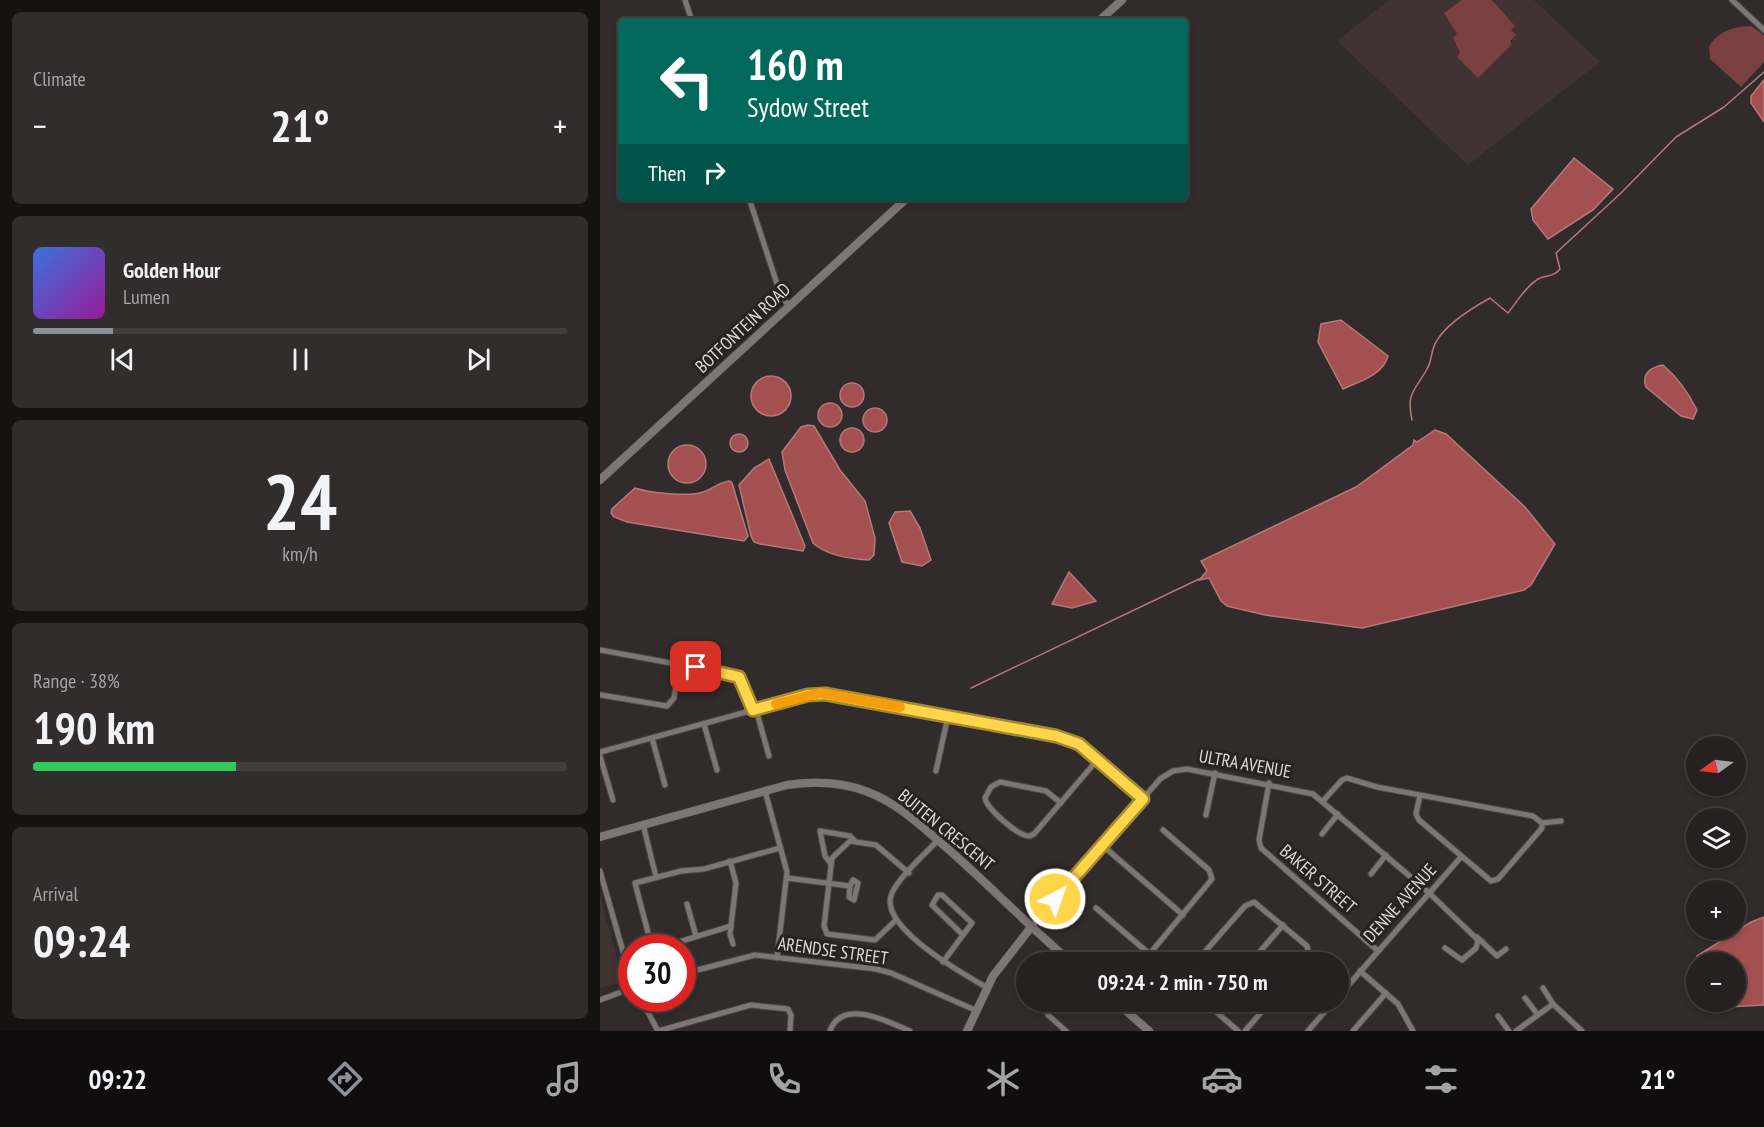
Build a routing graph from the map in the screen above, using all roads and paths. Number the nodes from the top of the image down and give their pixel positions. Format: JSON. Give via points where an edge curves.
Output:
{"nodes":[{"id":1,"x":685,"y":0,"type":"edge"},
{"id":2,"x":1122,"y":0,"type":"edge"},
{"id":3,"x":1732,"y":0,"type":"edge"},
{"id":4,"x":691,"y":18,"type":"edge"},
{"id":5,"x":1102,"y":18,"type":"edge"},
{"id":6,"x":1764,"y":30,"type":"edge"},
{"id":7,"x":750,"y":201,"type":"edge"},
{"id":8,"x":904,"y":201,"type":"edge"},
{"id":9,"x":789,"y":306,"type":"junction"},
{"id":10,"x":600,"y":480,"type":"edge"},
{"id":11,"x":600,"y":650,"type":"edge"},
{"id":12,"x":679,"y":664,"type":"junction"},
{"id":13,"x":601,"y":695,"type":"edge"},
{"id":14,"x":753,"y":710,"type":"junction"},
{"id":15,"x":948,"y":716,"type":"junction"},
{"id":16,"x":704,"y":724,"type":"junction"},
{"id":17,"x":652,"y":738,"type":"junction"},
{"id":18,"x":600,"y":754,"type":"edge"},
{"id":19,"x":769,"y":756,"type":"dead end"},
{"id":20,"x":1098,"y":759,"type":"junction"},
{"id":21,"x":717,"y":770,"type":"dead end"},
{"id":22,"x":936,"y":771,"type":"dead end"},
{"id":23,"x":1215,"y":774,"type":"junction"},
{"id":24,"x":1269,"y":783,"type":"junction"},
{"id":25,"x":665,"y":785,"type":"dead end"},
{"id":26,"x":765,"y":791,"type":"junction"},
{"id":27,"x":1420,"y":795,"type":"junction"},
{"id":28,"x":1143,"y":799,"type":"junction"},
{"id":29,"x":613,"y":800,"type":"dead end"},
{"id":30,"x":1323,"y":801,"type":"junction"},
{"id":31,"x":1061,"y":802,"type":"junction"},
{"id":32,"x":1338,"y":814,"type":"junction"},
{"id":33,"x":1206,"y":815,"type":"dead end"},
{"id":34,"x":1561,"y":820,"type":"dead end"},
{"id":35,"x":1542,"y":823,"type":"junction"},
{"id":36,"x":643,"y":824,"type":"junction"},
{"id":37,"x":1163,"y":830,"type":"dead end"},
{"id":38,"x":1322,"y":834,"type":"dead end"},
{"id":39,"x":600,"y":837,"type":"edge"},
{"id":40,"x":854,"y":840,"type":"junction"},
{"id":41,"x":938,"y":840,"type":"junction"},
{"id":42,"x":1102,"y":845,"type":"junction"},
{"id":43,"x":780,"y":848,"type":"junction"},
{"id":44,"x":1386,"y":855,"type":"junction"},
{"id":45,"x":1461,"y":857,"type":"junction"},
{"id":46,"x":730,"y":861,"type":"junction"},
{"id":47,"x":831,"y":864,"type":"junction"},
{"id":48,"x":600,"y":871,"type":"edge"},
{"id":49,"x":909,"y":873,"type":"junction"},
{"id":50,"x":1371,"y":874,"type":"dead end"},
{"id":51,"x":656,"y":877,"type":"junction"},
{"id":52,"x":787,"y":878,"type":"junction"},
{"id":53,"x":829,"y":883,"type":"junction"},
{"id":54,"x":850,"y":886,"type":"dead end"},
{"id":55,"x":1429,"y":894,"type":"junction"},
{"id":56,"x":687,"y":903,"type":"dead end"},
{"id":57,"x":1096,"y":908,"type":"dead end"},
{"id":58,"x":1183,"y":915,"type":"junction"},
{"id":59,"x":896,"y":920,"type":"junction"},
{"id":60,"x":1283,"y":925,"type":"junction"},
{"id":61,"x":731,"y":926,"type":"junction"},
{"id":62,"x":1032,"y":926,"type":"junction"},
{"id":63,"x":648,"y":934,"type":"edge"},
{"id":64,"x":695,"y":934,"type":"edge"},
{"id":65,"x":963,"y":935,"type":"junction"},
{"id":66,"x":618,"y":936,"type":"edge"},
{"id":67,"x":696,"y":936,"type":"edge"},
{"id":68,"x":1476,"y":936,"type":"junction"},
{"id":69,"x":733,"y":944,"type":"dead end"},
{"id":70,"x":1445,"y":948,"type":"dead end"},
{"id":71,"x":1506,"y":949,"type":"dead end"},
{"id":72,"x":1378,"y":951,"type":"junction"},
{"id":73,"x":1059,"y":952,"type":"edge"},
{"id":74,"x":1147,"y":952,"type":"edge"},
{"id":75,"x":1151,"y":952,"type":"edge"},
{"id":76,"x":1205,"y":952,"type":"edge"},
{"id":77,"x":1260,"y":952,"type":"edge"},
{"id":78,"x":1309,"y":952,"type":"edge"},
{"id":79,"x":777,"y":958,"type":"junction"},
{"id":80,"x":943,"y":962,"type":"junction"},
{"id":81,"x":696,"y":970,"type":"edge"},
{"id":82,"x":1360,"y":971,"type":"junction"},
{"id":83,"x":1349,"y":984,"type":"edge"},
{"id":84,"x":986,"y":987,"type":"junction"},
{"id":85,"x":1543,"y":988,"type":"dead end"},
{"id":86,"x":618,"y":992,"type":"edge"},
{"id":87,"x":1386,"y":993,"type":"junction"},
{"id":88,"x":1525,"y":998,"type":"dead end"},
{"id":89,"x":600,"y":1000,"type":"edge"},
{"id":90,"x":1552,"y":1005,"type":"junction"},
{"id":91,"x":975,"y":1010,"type":"junction"},
{"id":92,"x":648,"y":1012,"type":"edge"},
{"id":93,"x":1047,"y":1012,"type":"edge"},
{"id":94,"x":1127,"y":1012,"type":"edge"},
{"id":95,"x":1216,"y":1012,"type":"edge"},
{"id":96,"x":1261,"y":1012,"type":"edge"},
{"id":97,"x":1325,"y":1012,"type":"edge"},
{"id":98,"x":1538,"y":1015,"type":"junction"},
{"id":99,"x":1498,"y":1016,"type":"dead end"},
{"id":100,"x":658,"y":1031,"type":"edge"},
{"id":101,"x":790,"y":1031,"type":"edge"},
{"id":102,"x":830,"y":1031,"type":"edge"},
{"id":103,"x":910,"y":1031,"type":"edge"},
{"id":104,"x":967,"y":1031,"type":"edge"},
{"id":105,"x":1066,"y":1031,"type":"edge"},
{"id":106,"x":1149,"y":1031,"type":"edge"},
{"id":107,"x":1238,"y":1031,"type":"edge"},
{"id":108,"x":1245,"y":1031,"type":"edge"},
{"id":109,"x":1308,"y":1031,"type":"edge"},
{"id":110,"x":1353,"y":1031,"type":"edge"},
{"id":111,"x":1413,"y":1031,"type":"edge"},
{"id":112,"x":1509,"y":1031,"type":"edge"},
{"id":113,"x":1516,"y":1031,"type":"edge"},
{"id":114,"x":1582,"y":1031,"type":"edge"}],
"edges":[{"from":1,"to":4,"type":"street"},
{"from":2,"to":5,"type":"street"},
{"from":3,"to":6,"type":"street"},
{"from":7,"to":9,"type":"street","via":[[781,296]]},
{"from":8,"to":9,"type":"street","name":"BOTFONTEIN ROAD"},
{"from":9,"to":10,"type":"street","name":"BOTFONTEIN ROAD"},
{"from":11,"to":12,"type":"street"},
{"from":12,"to":13,"type":"street","via":[[674,698],[668,706]]},
{"from":12,"to":14,"type":"street","via":[[736,675]]},
{"from":14,"to":15,"type":"street","via":[[820,693]]},
{"from":14,"to":16,"type":"street"},
{"from":14,"to":19,"type":"street"},
{"from":15,"to":20,"type":"street","via":[[1067,739]]},
{"from":15,"to":22,"type":"street"},
{"from":16,"to":17,"type":"street"},
{"from":16,"to":21,"type":"street"},
{"from":17,"to":18,"type":"street"},
{"from":17,"to":25,"type":"street"},
{"from":18,"to":29,"type":"street"},
{"from":20,"to":28,"type":"street"},
{"from":20,"to":31,"type":"street"},
{"from":23,"to":24,"type":"street","name":"ULTRA AVENUE"},
{"from":23,"to":28,"type":"street","name":"ULTRA AVENUE","via":[[1173,771],[1160,779]]},
{"from":23,"to":33,"type":"street"},
{"from":24,"to":30,"type":"street","name":"ULTRA AVENUE","via":[[1307,791]]},
{"from":24,"to":72,"type":"street","name":"BAKER STREET","via":[[1261,848]]},
{"from":26,"to":36,"type":"street","name":"BUITEN CRESCENT"},
{"from":26,"to":41,"type":"street","name":"BUITEN CRESCENT","via":[[819,783],[866,791],[897,807]]},
{"from":26,"to":43,"type":"street"},
{"from":27,"to":30,"type":"street","via":[[1347,778]]},
{"from":27,"to":35,"type":"street","via":[[1536,817]]},
{"from":27,"to":45,"type":"street","via":[[1417,818]]},
{"from":28,"to":42,"type":"street","name":"ULTRA AVENUE"},
{"from":30,"to":32,"type":"street","name":"ULTRA AVENUE"},
{"from":31,"to":31,"type":"street","via":[[1034,834],[1026,837],[988,806],[986,798],[994,784],[1000,782],[1046,791]]},
{"from":32,"to":38,"type":"street"},
{"from":32,"to":44,"type":"street","name":"ULTRA AVENUE"},
{"from":34,"to":35,"type":"street"},
{"from":35,"to":45,"type":"street","via":[[1539,833],[1495,881]]},
{"from":36,"to":39,"type":"street","name":"BUITEN CRESCENT"},
{"from":36,"to":51,"type":"street"},
{"from":37,"to":58,"type":"street","via":[[1212,876],[1210,884]]},
{"from":40,"to":47,"type":"street","via":[[834,855]]},
{"from":40,"to":47,"type":"street","via":[[820,831],[825,856]]},
{"from":40,"to":49,"type":"street","via":[[876,845]]},
{"from":41,"to":49,"type":"street"},
{"from":41,"to":62,"type":"street","name":"BUITEN CRESCENT"},
{"from":42,"to":58,"type":"street"},
{"from":42,"to":62,"type":"street","name":"ULTRA AVENUE"},
{"from":43,"to":46,"type":"street"},
{"from":43,"to":52,"type":"street"},
{"from":44,"to":50,"type":"street"},
{"from":44,"to":55,"type":"street","name":"ULTRA AVENUE"},
{"from":45,"to":55,"type":"street","name":"DENNE AVENUE"},
{"from":46,"to":51,"type":"street"},
{"from":46,"to":61,"type":"street","via":[[736,883]]},
{"from":47,"to":53,"type":"street"},
{"from":48,"to":66,"type":"street"},
{"from":49,"to":59,"type":"street","via":[[891,895]]},
{"from":51,"to":63,"type":"street","via":[[635,883]]},
{"from":52,"to":53,"type":"street"},
{"from":52,"to":79,"type":"street"},
{"from":53,"to":54,"type":"street"},
{"from":53,"to":59,"type":"street","via":[[824,926],[829,935],[875,940]]},
{"from":55,"to":68,"type":"street","name":"ULTRA AVENUE"},
{"from":55,"to":72,"type":"street","name":"DENNE AVENUE"},
{"from":56,"to":64,"type":"street"},
{"from":57,"to":74,"type":"street"},
{"from":58,"to":75,"type":"street"},
{"from":59,"to":80,"type":"street"},
{"from":60,"to":76,"type":"street","via":[[1259,904],[1249,903]]},
{"from":60,"to":77,"type":"street"},
{"from":60,"to":78,"type":"street"},
{"from":61,"to":67,"type":"street"},
{"from":61,"to":69,"type":"street"},
{"from":62,"to":73,"type":"street","name":"BUITEN CRESCENT"},
{"from":62,"to":84,"type":"street","name":"ULTRA AVENUE"},
{"from":65,"to":65,"type":"street","via":[[932,905],[938,895],[972,923]]},
{"from":65,"to":80,"type":"street"},
{"from":68,"to":70,"type":"street","via":[[1476,948],[1462,960]]},
{"from":68,"to":71,"type":"street","name":"ULTRA AVENUE","via":[[1496,956]]},
{"from":72,"to":82,"type":"street","name":"DENNE AVENUE"},
{"from":79,"to":81,"type":"street","name":"ARENDSE STREET","via":[[746,957]]},
{"from":79,"to":91,"type":"street","name":"ARENDSE STREET","via":[[883,971]]},
{"from":80,"to":84,"type":"street"},
{"from":82,"to":83,"type":"street","name":"DENNE AVENUE"},
{"from":82,"to":87,"type":"street"},
{"from":84,"to":91,"type":"street","name":"ULTRA AVENUE"},
{"from":85,"to":90,"type":"street"},
{"from":86,"to":89,"type":"street"},
{"from":87,"to":110,"type":"street"},
{"from":87,"to":111,"type":"street","via":[[1400,1007]]},
{"from":88,"to":98,"type":"street"},
{"from":90,"to":98,"type":"street"},
{"from":90,"to":114,"type":"street"},
{"from":91,"to":104,"type":"street","name":"ULTRA AVENUE"},
{"from":92,"to":100,"type":"street"},
{"from":93,"to":105,"type":"street"},
{"from":94,"to":106,"type":"street"},
{"from":95,"to":107,"type":"street"},
{"from":96,"to":108,"type":"street"},
{"from":97,"to":109,"type":"street"},
{"from":98,"to":113,"type":"street"},
{"from":99,"to":112,"type":"street"},
{"from":100,"to":101,"type":"street","via":[[751,1005],[788,1009]]},
{"from":102,"to":103,"type":"street","via":[[842,1016],[851,1014],[876,1017]]}]}
